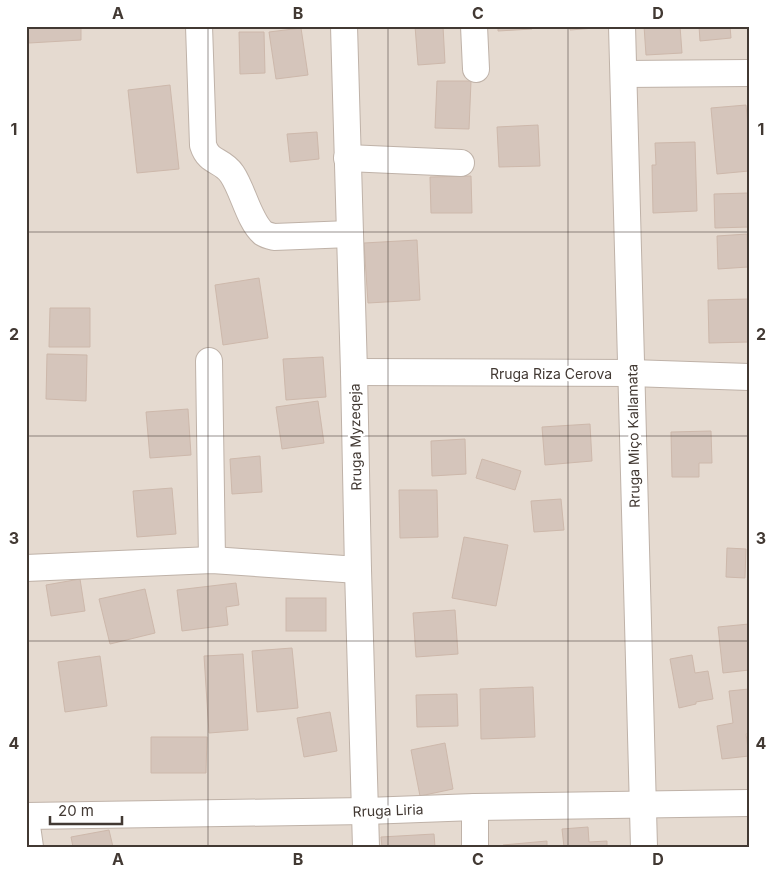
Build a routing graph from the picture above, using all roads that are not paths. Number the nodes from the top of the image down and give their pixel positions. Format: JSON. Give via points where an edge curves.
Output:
{"nodes":[{"id":1,"x":199,"y":26,"type":"edge"},
{"id":2,"x":344,"y":26,"type":"edge"},
{"id":3,"x":474,"y":26,"type":"edge"},
{"id":4,"x":622,"y":26,"type":"edge"},
{"id":5,"x":476,"y":70,"type":"dead end"},
{"id":6,"x":749,"y":73,"type":"edge"},
{"id":7,"x":624,"y":74,"type":"junction"},
{"id":8,"x":348,"y":158,"type":"junction"},
{"id":9,"x":461,"y":163,"type":"dead end"},
{"id":10,"x":350,"y":234,"type":"junction"},
{"id":11,"x":209,"y":361,"type":"dead end"},
{"id":12,"x":354,"y":372,"type":"junction"},
{"id":13,"x":631,"y":373,"type":"junction"},
{"id":14,"x":749,"y":376,"type":"edge"},
{"id":15,"x":212,"y":560,"type":"junction"},
{"id":16,"x":26,"y":568,"type":"edge"},
{"id":17,"x":358,"y":570,"type":"junction"},
{"id":18,"x":749,"y":803,"type":"edge"},
{"id":19,"x":642,"y":805,"type":"junction"},
{"id":20,"x":475,"y":807,"type":"junction"},
{"id":21,"x":366,"y":811,"type":"junction"},
{"id":22,"x":26,"y":817,"type":"edge"},
{"id":23,"x":30,"y":847,"type":"edge"},
{"id":24,"x":366,"y":847,"type":"edge"},
{"id":25,"x":475,"y":847,"type":"edge"},
{"id":26,"x":644,"y":847,"type":"edge"}],
"edges":[{"from":1,"to":10,"type":"street","via":[[203,145],[206,154],[232,174],[257,225],[264,234],[274,237]]},
{"from":2,"to":8,"type":"street","name":"Rruga Myzeqeja"},
{"from":3,"to":5,"type":"street"},
{"from":4,"to":7,"type":"street","name":"Rruga Miço Kallamata"},
{"from":6,"to":7,"type":"street"},
{"from":7,"to":13,"type":"street","name":"Rruga Miço Kallamata"},
{"from":8,"to":9,"type":"street"},
{"from":8,"to":10,"type":"street","name":"Rruga Myzeqeja"},
{"from":10,"to":12,"type":"street","name":"Rruga Myzeqeja"},
{"from":11,"to":15,"type":"street"},
{"from":12,"to":13,"type":"street","name":"Rruga Riza Cerova"},
{"from":12,"to":17,"type":"street","name":"Rruga Myzeqeja"},
{"from":13,"to":14,"type":"street","name":"Rruga Riza Cerova"},
{"from":13,"to":19,"type":"street","name":"Rruga Miço Kallamata"},
{"from":15,"to":16,"type":"street"},
{"from":15,"to":17,"type":"street"},
{"from":17,"to":21,"type":"street","name":"Rruga Myzeqeja"},
{"from":18,"to":19,"type":"street","name":"Rruga Liria"},
{"from":19,"to":20,"type":"street","name":"Rruga Liria"},
{"from":19,"to":26,"type":"street","name":"Rruga Miço Kallamata"},
{"from":20,"to":21,"type":"street","name":"Rruga Liria"},
{"from":20,"to":25,"type":"street"},
{"from":21,"to":22,"type":"street","name":"Rruga Liria"},
{"from":21,"to":24,"type":"street","name":"Rruga Myzeqeja"},
{"from":22,"to":23,"type":"street"}]}
